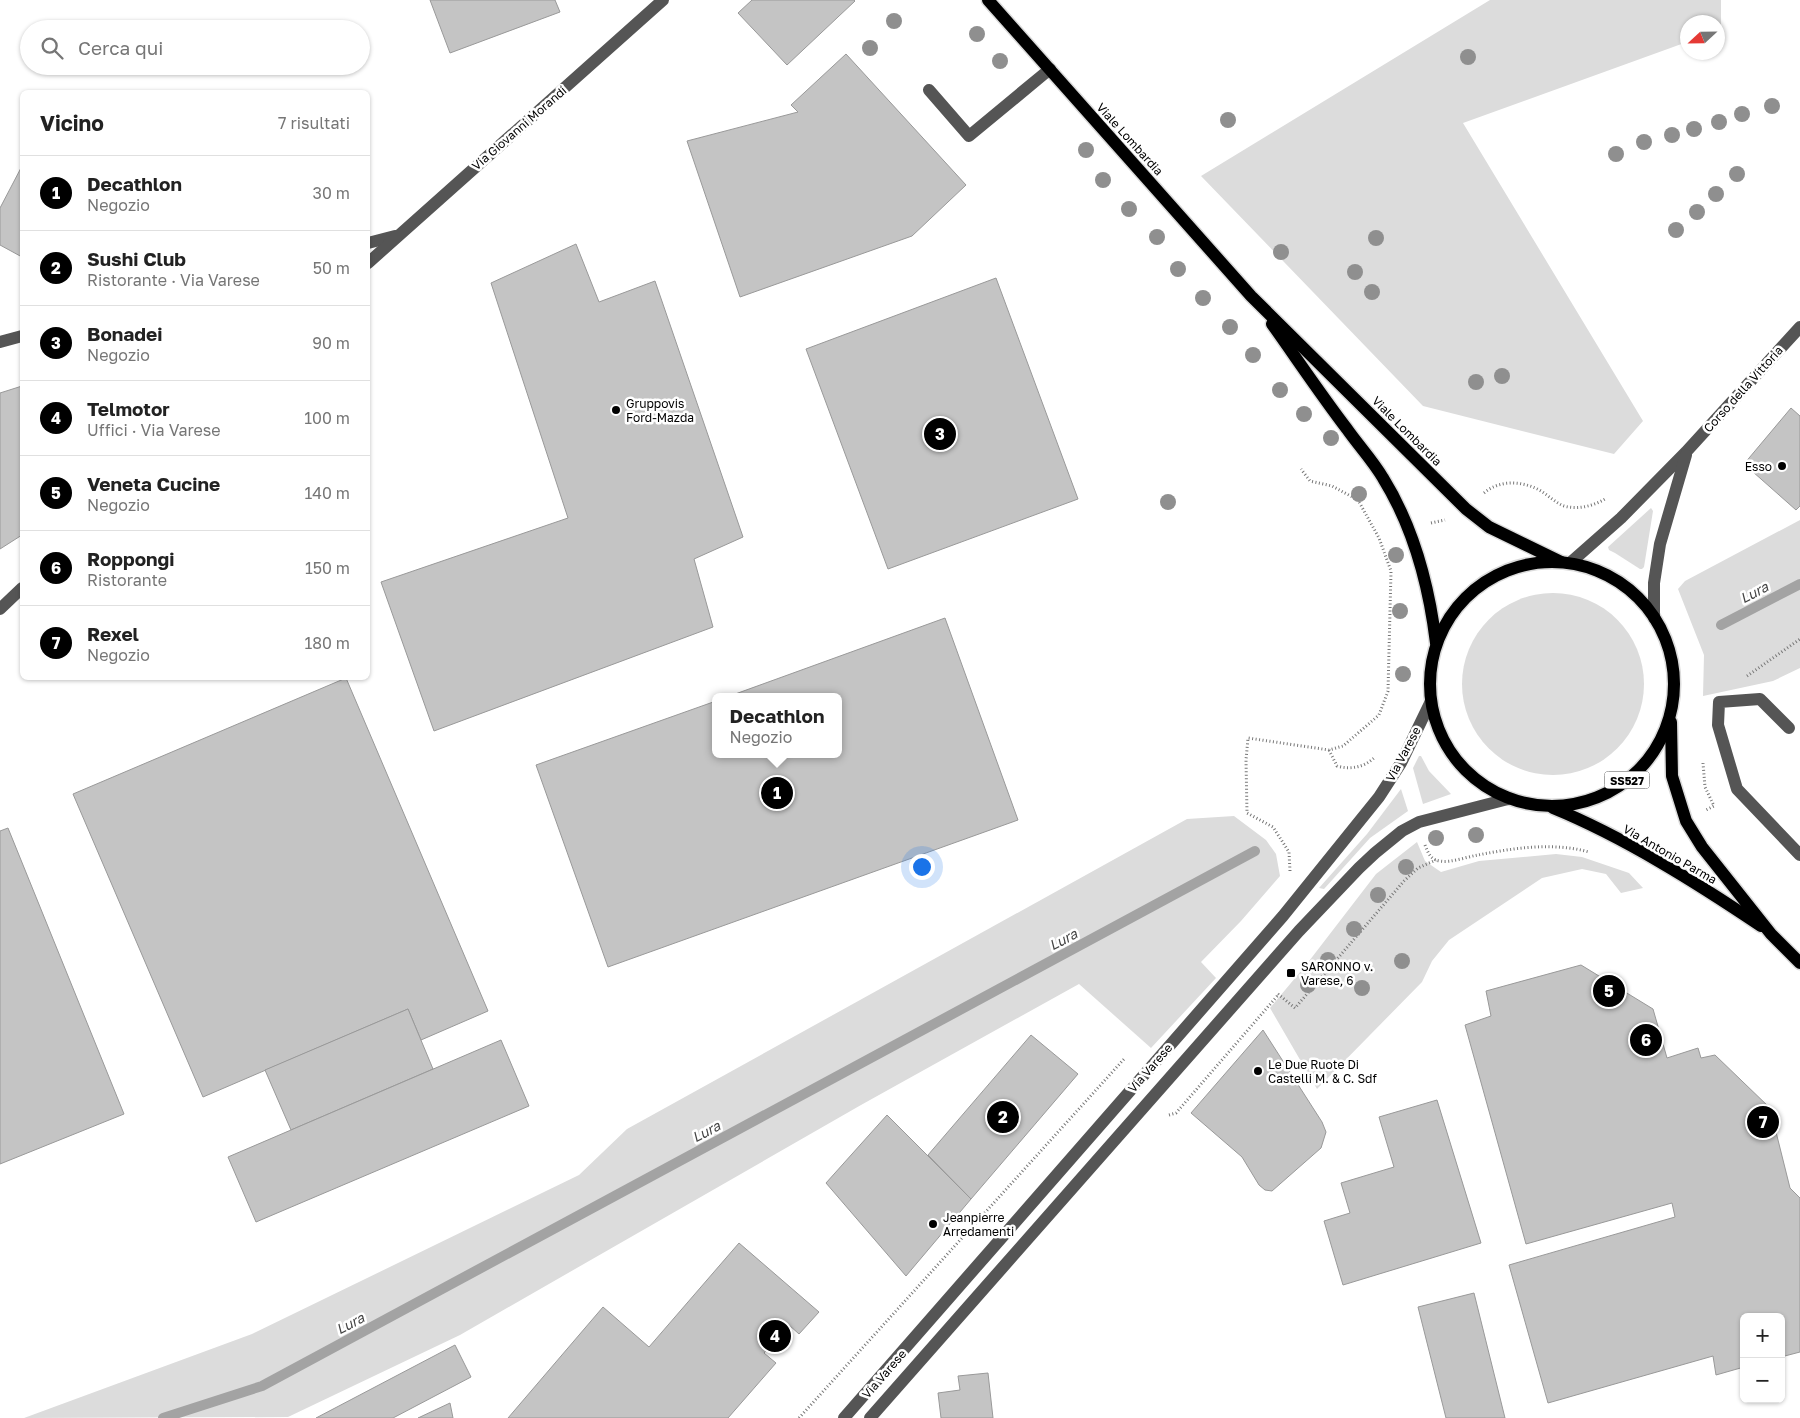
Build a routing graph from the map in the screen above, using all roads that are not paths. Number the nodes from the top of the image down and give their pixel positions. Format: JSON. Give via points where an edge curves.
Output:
{"nodes":[{"id":1,"x":664,"y":0,"type":"edge"},
{"id":2,"x":988,"y":0,"type":"edge"},
{"id":3,"x":1050,"y":69,"type":"junction"},
{"id":4,"x":928,"y":90,"type":"dead end"},
{"id":5,"x":397,"y":235,"type":"junction"},
{"id":6,"x":370,"y":242,"type":"edge"},
{"id":7,"x":370,"y":261,"type":"edge"},
{"id":8,"x":1251,"y":296,"type":"junction"},
{"id":9,"x":1800,"y":327,"type":"edge"},
{"id":10,"x":20,"y":337,"type":"edge"},
{"id":11,"x":0,"y":342,"type":"edge"},
{"id":12,"x":1686,"y":452,"type":"junction"},
{"id":13,"x":1566,"y":563,"type":"junction"},
{"id":14,"x":20,"y":590,"type":"edge"},
{"id":15,"x":0,"y":609,"type":"edge"},
{"id":16,"x":1654,"y":618,"type":"junction"},
{"id":17,"x":1436,"y":645,"type":"junction"},
{"id":18,"x":1431,"y":701,"type":"junction"},
{"id":19,"x":1671,"y":712,"type":"junction"},
{"id":20,"x":1789,"y":728,"type":"dead end"},
{"id":21,"x":1508,"y":798,"type":"junction"},
{"id":22,"x":1550,"y":807,"type":"junction"},
{"id":23,"x":1800,"y":855,"type":"edge"},
{"id":24,"x":1771,"y":934,"type":"junction"},
{"id":25,"x":1800,"y":963,"type":"edge"},
{"id":26,"x":844,"y":1418,"type":"edge"},
{"id":27,"x":870,"y":1418,"type":"edge"}],
"edges":[{"from":1,"to":5,"type":"street","name":"Via Giovanni Morandi"},
{"from":2,"to":3,"type":"main road","name":"Viale Lombardia"},
{"from":3,"to":4,"type":"street","via":[[969,136]]},
{"from":3,"to":8,"type":"main road","name":"Viale Lombardia"},
{"from":5,"to":6,"type":"street","name":"Via Giovanni Morandi"},
{"from":5,"to":7,"type":"street"},
{"from":8,"to":13,"type":"main road","name":"Viale Lombardia","via":[[1466,510],[1489,527]]},
{"from":8,"to":17,"type":"main road","name":"Viale Lombardia","via":[[1383,478],[1409,530],[1428,594]]},
{"from":9,"to":12,"type":"street","name":"Corso della Vittoria"},
{"from":10,"to":11,"type":"street"},
{"from":12,"to":13,"type":"street","name":"Corso della Vittoria","via":[[1620,518]]},
{"from":12,"to":16,"type":"street","name":"Corso della Vittoria","via":[[1660,544],[1654,583]]},
{"from":13,"to":16,"type":"main road","number":"SS527","via":[[1599,572],[1620,584],[1639,599]]},
{"from":13,"to":17,"type":"main road","number":"SS527","via":[[1530,564],[1490,579],[1457,607]]},
{"from":14,"to":15,"type":"street"},
{"from":16,"to":19,"type":"main road","number":"SS527","via":[[1672,664]]},
{"from":17,"to":18,"type":"main road","number":"SS527","via":[[1429,683]]},
{"from":18,"to":21,"type":"main road","number":"SS527","via":[[1444,742],[1456,760],[1489,789]]},
{"from":18,"to":26,"type":"street","name":"Via Varese","via":[[1379,797],[1283,916]]},
{"from":19,"to":22,"type":"main road","number":"SS527","via":[[1651,755],[1617,788],[1573,805]]},
{"from":19,"to":24,"type":"main road","name":"Via Antonio Parma","via":[[1672,776],[1686,821]]},
{"from":20,"to":23,"type":"street","via":[[1760,699],[1719,702],[1718,725],[1737,789]]},
{"from":21,"to":22,"type":"main road","number":"SS527"},
{"from":21,"to":27,"type":"street","name":"Via Varese","via":[[1419,822],[1392,838],[1359,868],[1299,931]]},
{"from":22,"to":24,"type":"main road","name":"Via Antonio Parma","via":[[1681,875]]},
{"from":24,"to":25,"type":"main road","name":"Via Antonio Parma"}]}
